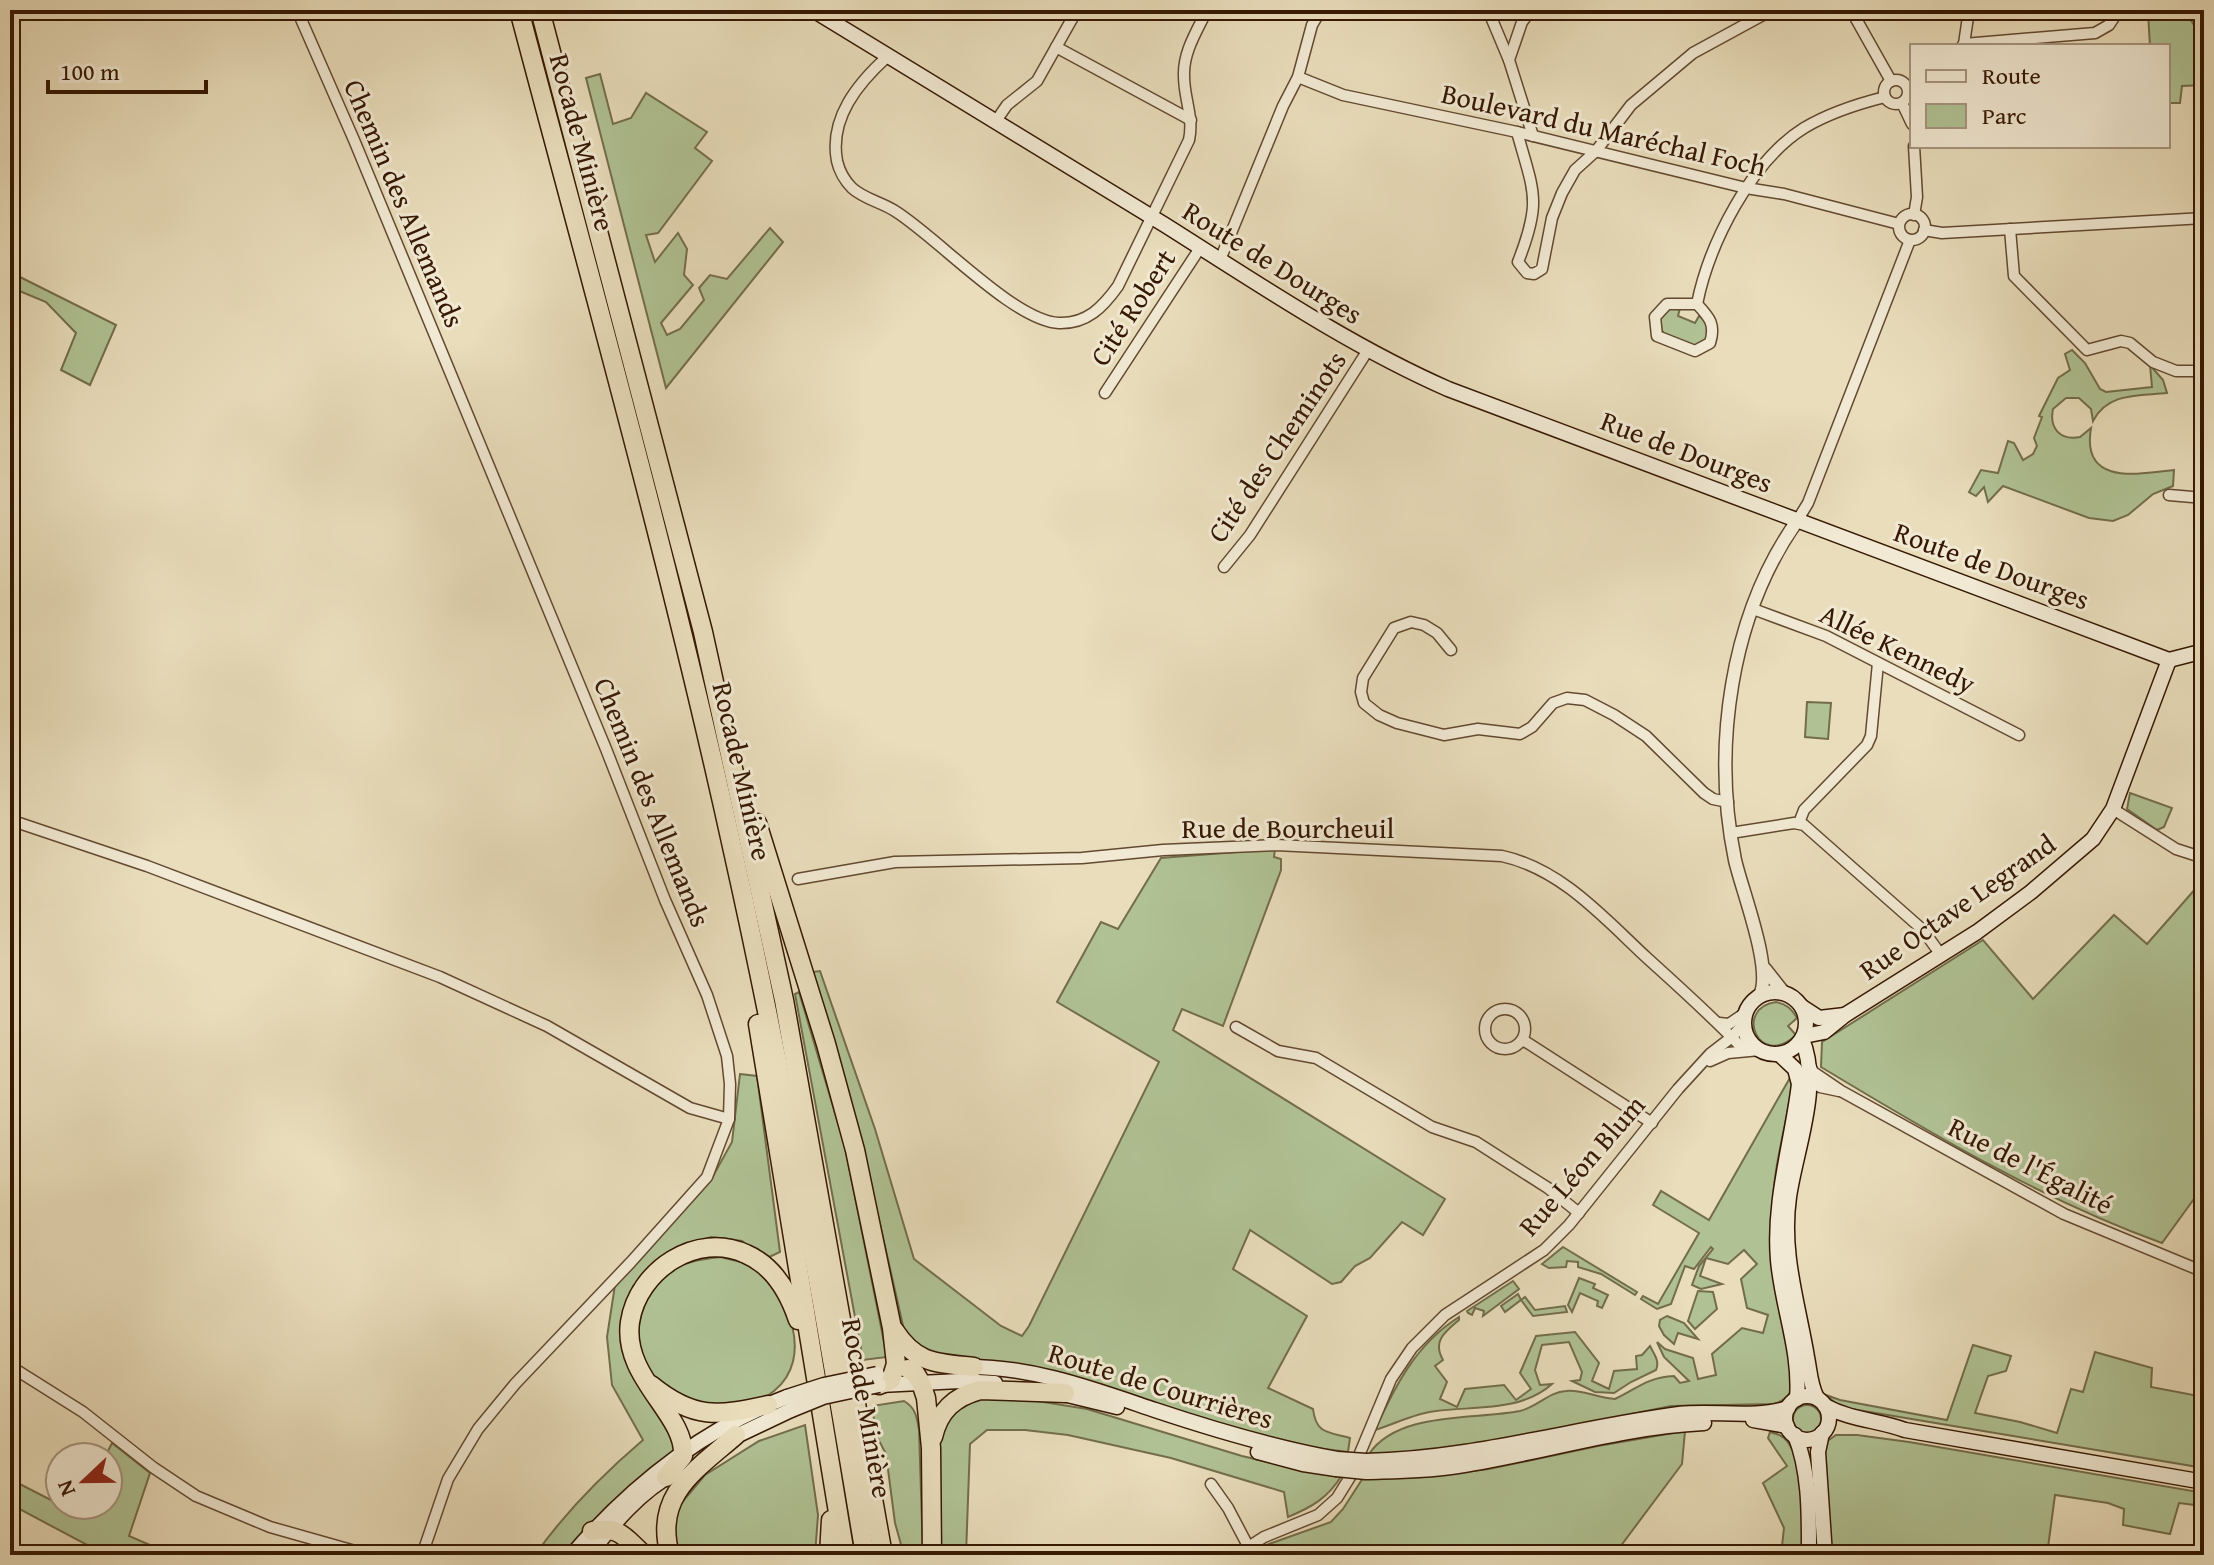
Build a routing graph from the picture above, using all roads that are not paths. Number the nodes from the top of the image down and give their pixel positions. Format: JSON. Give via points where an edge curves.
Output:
{"nodes":[{"id":1,"x":297,"y":10,"type":"edge"},
{"id":2,"x":519,"y":10,"type":"edge"},
{"id":3,"x":540,"y":10,"type":"edge"},
{"id":4,"x":813,"y":10,"type":"edge"},
{"id":5,"x":1077,"y":10,"type":"edge"},
{"id":6,"x":1207,"y":10,"type":"edge"},
{"id":7,"x":1321,"y":10,"type":"edge"},
{"id":8,"x":1488,"y":10,"type":"edge"},
{"id":9,"x":1531,"y":10,"type":"edge"},
{"id":10,"x":1772,"y":10,"type":"edge"},
{"id":11,"x":1851,"y":10,"type":"edge"},
{"id":12,"x":1969,"y":10,"type":"edge"},
{"id":13,"x":2119,"y":10,"type":"edge"},
{"id":14,"x":1963,"y":44,"type":"edge"},
{"id":15,"x":1974,"y":44,"type":"edge"},
{"id":16,"x":1056,"y":47,"type":"junction"},
{"id":17,"x":888,"y":56,"type":"junction"},
{"id":18,"x":1509,"y":60,"type":"junction"},
{"id":19,"x":1298,"y":77,"type":"junction"},
{"id":20,"x":1891,"y":81,"type":"junction"},
{"id":21,"x":1909,"y":83,"type":"edge"},
{"id":22,"x":1885,"y":97,"type":"junction"},
{"id":23,"x":1902,"y":103,"type":"junction"},
{"id":24,"x":1191,"y":120,"type":"junction"},
{"id":25,"x":1910,"y":120,"type":"edge"},
{"id":26,"x":996,"y":121,"type":"junction"},
{"id":27,"x":1517,"y":132,"type":"junction"},
{"id":28,"x":1533,"y":136,"type":"junction"},
{"id":29,"x":1914,"y":148,"type":"edge"},
{"id":30,"x":1596,"y":151,"type":"junction"},
{"id":31,"x":1746,"y":188,"type":"junction"},
{"id":32,"x":1914,"y":215,"type":"junction"},
{"id":33,"x":1150,"y":217,"type":"junction"},
{"id":34,"x":2204,"y":218,"type":"edge"},
{"id":35,"x":1899,"y":224,"type":"junction"},
{"id":36,"x":2010,"y":229,"type":"junction"},
{"id":37,"x":1924,"y":230,"type":"junction"},
{"id":38,"x":1910,"y":240,"type":"junction"},
{"id":39,"x":1200,"y":248,"type":"junction"},
{"id":40,"x":1220,"y":260,"type":"junction"},
{"id":41,"x":1697,"y":304,"type":"junction"},
{"id":42,"x":1368,"y":350,"type":"junction"},
{"id":43,"x":2204,"y":371,"type":"edge"},
{"id":44,"x":1105,"y":393,"type":"dead end"},
{"id":45,"x":1560,"y":431,"type":"joint"},
{"id":46,"x":2169,"y":495,"type":"dead end"},
{"id":47,"x":2204,"y":498,"type":"edge"},
{"id":48,"x":1797,"y":521,"type":"junction"},
{"id":49,"x":1224,"y":567,"type":"dead end"},
{"id":50,"x":1753,"y":609,"type":"junction"},
{"id":51,"x":703,"y":632,"type":"junction"},
{"id":52,"x":1451,"y":650,"type":"dead end"},
{"id":53,"x":2204,"y":651,"type":"edge"},
{"id":54,"x":2169,"y":660,"type":"junction"},
{"id":55,"x":1878,"y":663,"type":"junction"},
{"id":56,"x":2019,"y":735,"type":"dead end"},
{"id":57,"x":1728,"y":802,"type":"junction"},
{"id":58,"x":2113,"y":809,"type":"junction"},
{"id":59,"x":10,"y":820,"type":"edge"},
{"id":60,"x":1799,"y":823,"type":"junction"},
{"id":61,"x":1731,"y":833,"type":"junction"},
{"id":62,"x":734,"y":851,"type":"junction"},
{"id":63,"x":2204,"y":858,"type":"edge"},
{"id":64,"x":798,"y":879,"type":"dead end"},
{"id":65,"x":1941,"y":955,"type":"junction"},
{"id":66,"x":1764,"y":967,"type":"junction"},
{"id":67,"x":1784,"y":993,"type":"junction"},
{"id":68,"x":1760,"y":995,"type":"junction"},
{"id":69,"x":1802,"y":1007,"type":"junction"},
{"id":70,"x":1845,"y":1015,"type":"junction"},
{"id":71,"x":1745,"y":1018,"type":"junction"},
{"id":72,"x":1719,"y":1023,"type":"junction"},
{"id":73,"x":1236,"y":1027,"type":"dead end"},
{"id":74,"x":1732,"y":1037,"type":"junction"},
{"id":75,"x":1803,"y":1038,"type":"junction"},
{"id":76,"x":1523,"y":1040,"type":"junction"},
{"id":77,"x":1752,"y":1051,"type":"junction"},
{"id":78,"x":1779,"y":1054,"type":"junction"},
{"id":79,"x":1809,"y":1063,"type":"junction"},
{"id":80,"x":1700,"y":1064,"type":"junction"},
{"id":81,"x":1803,"y":1078,"type":"junction"},
{"id":82,"x":1829,"y":1090,"type":"junction"},
{"id":83,"x":1841,"y":1091,"type":"junction"},
{"id":84,"x":1805,"y":1115,"type":"junction"},
{"id":85,"x":729,"y":1119,"type":"junction"},
{"id":86,"x":1652,"y":1123,"type":"junction"},
{"id":87,"x":1579,"y":1213,"type":"junction"},
{"id":88,"x":2204,"y":1272,"type":"edge"},
{"id":89,"x":892,"y":1328,"type":"junction"},
{"id":90,"x":812,"y":1360,"type":"junction"},
{"id":91,"x":10,"y":1366,"type":"edge"},
{"id":92,"x":974,"y":1367,"type":"junction"},
{"id":93,"x":890,"y":1375,"type":"junction"},
{"id":94,"x":644,"y":1379,"type":"junction"},
{"id":95,"x":921,"y":1383,"type":"junction"},
{"id":96,"x":1065,"y":1393,"type":"junction"},
{"id":97,"x":1821,"y":1402,"type":"junction"},
{"id":98,"x":789,"y":1403,"type":"junction"},
{"id":99,"x":1792,"y":1403,"type":"junction"},
{"id":100,"x":768,"y":1405,"type":"junction"},
{"id":101,"x":1825,"y":1430,"type":"junction"},
{"id":102,"x":1905,"y":1430,"type":"junction"},
{"id":103,"x":1791,"y":1431,"type":"junction"},
{"id":104,"x":736,"y":1435,"type":"junction"},
{"id":105,"x":931,"y":1448,"type":"junction"},
{"id":106,"x":684,"y":1451,"type":"junction"},
{"id":107,"x":1337,"y":1464,"type":"junction"},
{"id":108,"x":1366,"y":1466,"type":"junction"},
{"id":109,"x":666,"y":1477,"type":"junction"},
{"id":110,"x":2204,"y":1482,"type":"edge"},
{"id":111,"x":1211,"y":1484,"type":"dead end"},
{"id":112,"x":833,"y":1486,"type":"junction"},
{"id":113,"x":601,"y":1529,"type":"junction"},
{"id":114,"x":1248,"y":1546,"type":"junction"},
{"id":115,"x":367,"y":1555,"type":"edge"},
{"id":116,"x":422,"y":1555,"type":"edge"},
{"id":117,"x":572,"y":1555,"type":"edge"},
{"id":118,"x":589,"y":1555,"type":"edge"},
{"id":119,"x":644,"y":1555,"type":"edge"},
{"id":120,"x":670,"y":1555,"type":"edge"},
{"id":121,"x":829,"y":1555,"type":"edge"},
{"id":122,"x":845,"y":1555,"type":"edge"},
{"id":123,"x":865,"y":1555,"type":"edge"},
{"id":124,"x":883,"y":1555,"type":"edge"},
{"id":125,"x":932,"y":1555,"type":"edge"},
{"id":126,"x":1236,"y":1555,"type":"edge"},
{"id":127,"x":1809,"y":1555,"type":"edge"},
{"id":128,"x":1825,"y":1555,"type":"edge"}],
"edges":[{"from":1,"to":85,"type":"street","name":"Chemin des Allemands","via":[[707,995],[727,1056]]},
{"from":2,"to":62,"type":"highway","name":"Rocade Minière","via":[[681,625]]},
{"from":3,"to":51,"type":"highway","name":"Rocade Minière"},
{"from":4,"to":17,"type":"main road","name":"Route de Dourges"},
{"from":5,"to":16,"type":"street"},
{"from":6,"to":24,"type":"street","via":[[1185,62]]},
{"from":7,"to":19,"type":"street"},
{"from":8,"to":18,"type":"street"},
{"from":9,"to":18,"type":"street"},
{"from":10,"to":30,"type":"street","via":[[1693,53],[1631,105]]},
{"from":11,"to":20,"type":"street"},
{"from":12,"to":14,"type":"street"},
{"from":13,"to":15,"type":"street","via":[[2095,33]]},
{"from":16,"to":24,"type":"street"},
{"from":16,"to":26,"type":"street","via":[[1037,81]]},
{"from":17,"to":26,"type":"main road","name":"Route de Dourges"},
{"from":17,"to":33,"type":"street","via":[[853,92],[844,111],[836,144],[842,175],[851,187],[907,220],[1026,314],[1059,323],[1077,321],[1104,305]]},
{"from":18,"to":28,"type":"street"},
{"from":19,"to":27,"type":"street","name":"Boulevard du Maréchal Foch","via":[[1343,95]]},
{"from":19,"to":40,"type":"street"},
{"from":20,"to":21,"type":"street"},
{"from":20,"to":22,"type":"street"},
{"from":21,"to":23,"type":"street"},
{"from":22,"to":23,"type":"street"},
{"from":22,"to":31,"type":"street","via":[[1803,129]]},
{"from":23,"to":25,"type":"street"},
{"from":24,"to":33,"type":"street","via":[[1189,140]]},
{"from":26,"to":33,"type":"main road","name":"Route de Dourges"},
{"from":27,"to":28,"type":"street","name":"Boulevard du Maréchal Foch"},
{"from":27,"to":30,"type":"street","via":[[1534,191],[1535,212],[1518,262],[1527,273],[1542,269],[1562,193],[1575,170]]},
{"from":28,"to":30,"type":"street","name":"Boulevard du Maréchal Foch"},
{"from":29,"to":32,"type":"street"},
{"from":30,"to":31,"type":"street","name":"Boulevard du Maréchal Foch"},
{"from":31,"to":35,"type":"street","name":"Boulevard du Maréchal Foch"},
{"from":31,"to":41,"type":"street","via":[[1703,276]]},
{"from":32,"to":35,"type":"street"},
{"from":32,"to":37,"type":"street"},
{"from":33,"to":39,"type":"main road","name":"Route de Dourges"},
{"from":34,"to":36,"type":"street"},
{"from":35,"to":38,"type":"street","via":[[1902,236]]},
{"from":36,"to":37,"type":"street"},
{"from":36,"to":43,"type":"street","via":[[2014,276],[2087,350],[2121,341],[2176,371]]},
{"from":37,"to":38,"type":"street"},
{"from":38,"to":48,"type":"street"},
{"from":39,"to":40,"type":"main road","name":"Route de Dourges"},
{"from":39,"to":44,"type":"street","name":"Cité Robert"},
{"from":40,"to":42,"type":"main road","name":"Route de Dourges"},
{"from":41,"to":41,"type":"street","via":[[1667,304],[1655,317],[1657,336],[1695,351],[1710,343],[1712,319]]},
{"from":42,"to":45,"type":"main road","name":"Route de Dourges","via":[[1448,389]]},
{"from":42,"to":49,"type":"street","name":"Cité des Cheminots"},
{"from":45,"to":48,"type":"main road","name":"Rue de Dourges"},
{"from":46,"to":47,"type":"street"},
{"from":48,"to":50,"type":"street"},
{"from":48,"to":54,"type":"main road","name":"Route de Dourges"},
{"from":50,"to":55,"type":"street","name":"Allée Kennedy","via":[[1826,636]]},
{"from":50,"to":57,"type":"street","via":[[1731,696]]},
{"from":51,"to":89,"type":"highway","via":[[855,1150]]},
{"from":51,"to":124,"type":"highway","name":"Rocade Minière","via":[[784,1000]]},
{"from":52,"to":57,"type":"street","via":[[1424,625],[1411,622],[1394,628],[1363,678],[1364,703],[1397,723],[1444,735],[1478,729],[1520,734],[1553,703],[1585,700],[1646,736],[1704,793]]},
{"from":53,"to":54,"type":"main road"},
{"from":54,"to":58,"type":"main road","name":"Rue Octave Legrand"},
{"from":55,"to":56,"type":"street","name":"Allée Kennedy"},
{"from":55,"to":60,"type":"street","via":[[1867,745],[1804,810]]},
{"from":57,"to":61,"type":"street"},
{"from":58,"to":63,"type":"street","via":[[2176,849]]},
{"from":58,"to":65,"type":"main road","name":"Rue Octave Legrand","via":[[2072,860]]},
{"from":59,"to":85,"type":"street","via":[[440,977],[547,1026],[690,1108]]},
{"from":60,"to":61,"type":"street"},
{"from":60,"to":65,"type":"street","via":[[1923,930]]},
{"from":61,"to":66,"type":"street"},
{"from":62,"to":90,"type":"highway","via":[[732,876]]},
{"from":62,"to":123,"type":"highway","name":"Rocade Minière","via":[[808,1223]]},
{"from":64,"to":72,"type":"street","name":"Rue de Bourcheuil","via":[[895,862],[1082,858],[1276,845],[1502,856],[1524,861],[1577,894]]},
{"from":65,"to":70,"type":"main road","name":"Rue Octave Legrand"},
{"from":66,"to":67,"type":"street"},
{"from":66,"to":68,"type":"street"},
{"from":67,"to":68,"type":"main road"},
{"from":67,"to":69,"type":"main road"},
{"from":68,"to":71,"type":"main road"},
{"from":69,"to":70,"type":"main road","name":"Rue Octave Legrand","via":[[1819,1018]]},
{"from":69,"to":75,"type":"main road","via":[[1807,1021]]},
{"from":70,"to":75,"type":"main road","name":"Rue Octave Legrand","via":[[1824,1032]]},
{"from":71,"to":72,"type":"street"},
{"from":71,"to":74,"type":"street","name":"Rue Léon Blum"},
{"from":71,"to":77,"type":"main road"},
{"from":72,"to":74,"type":"street","name":"Rue de Bourcheuil"},
{"from":73,"to":87,"type":"street","via":[[1278,1051],[1316,1058],[1432,1127],[1476,1142]]},
{"from":74,"to":77,"type":"street","name":"Rue de Bourcheuil"},
{"from":74,"to":80,"type":"street","name":"Rue Léon Blum"},
{"from":75,"to":78,"type":"main road"},
{"from":75,"to":79,"type":"main road"},
{"from":76,"to":76,"type":"street","via":[[1526,1027],[1516,1012],[1502,1009],[1488,1018],[1486,1034],[1496,1047],[1513,1048]]},
{"from":76,"to":86,"type":"street"},
{"from":77,"to":78,"type":"main road"},
{"from":77,"to":80,"type":"street"},
{"from":78,"to":81,"type":"main road"},
{"from":79,"to":81,"type":"main road"},
{"from":79,"to":83,"type":"street","name":"Rue de l'Égalité","via":[[1813,1072]]},
{"from":80,"to":86,"type":"street","name":"Rue Léon Blum"},
{"from":81,"to":82,"type":"street","name":"Rue de l'Égalité"},
{"from":81,"to":84,"type":"main road"},
{"from":81,"to":99,"type":"main road","via":[[1777,1226],[1784,1304],[1797,1360]]},
{"from":82,"to":83,"type":"street","name":"Rue de l'Égalité"},
{"from":82,"to":84,"type":"street","via":[[1816,1096]]},
{"from":83,"to":88,"type":"street","name":"Rue de l'Égalité","via":[[2064,1214]]},
{"from":84,"to":97,"type":"main road","via":[[1789,1196],[1787,1250],[1810,1378]]},
{"from":85,"to":116,"type":"street","name":"Chemin des Allemands","via":[[707,1177],[478,1429],[448,1479]]},
{"from":86,"to":87,"type":"street","name":"Rue Léon Blum"},
{"from":87,"to":114,"type":"street","name":"Rue Léon Blum","via":[[1544,1250],[1445,1315],[1412,1348],[1391,1379],[1337,1498],[1318,1515]]},
{"from":89,"to":92,"type":"highway","via":[[919,1358]]},
{"from":89,"to":93,"type":"highway"},
{"from":90,"to":94,"type":"highway","via":[[795,1310],[776,1276],[761,1262],[730,1248],[699,1249],[654,1273],[633,1310],[633,1352]]},
{"from":90,"to":112,"type":"highway"},
{"from":91,"to":115,"type":"street","via":[[83,1412],[196,1496],[270,1527]]},
{"from":92,"to":93,"type":"main road","name":"Route de Courrières"},
{"from":92,"to":107,"type":"main road","name":"Route de Courrières","via":[[1068,1381]]},
{"from":93,"to":95,"type":"main road","name":"Route de Courrières"},
{"from":93,"to":95,"type":"highway","via":[[915,1373]]},
{"from":93,"to":98,"type":"main road","name":"Route de Courrières","bridge":true,"via":[[824,1385]]},
{"from":94,"to":100,"type":"highway","via":[[676,1402],[711,1415]]},
{"from":94,"to":106,"type":"highway","via":[[676,1428]]},
{"from":95,"to":96,"type":"main road","name":"Route de Courrières","via":[[982,1381]]},
{"from":95,"to":105,"type":"highway"},
{"from":96,"to":105,"type":"highway","via":[[967,1393],[949,1404],[936,1423]]},
{"from":96,"to":107,"type":"main road","name":"Route de Courrières","via":[[1281,1459]]},
{"from":97,"to":99,"type":"main road","via":[[1807,1396]]},
{"from":97,"to":101,"type":"main road","via":[[1829,1416]]},
{"from":97,"to":102,"type":"main road","via":[[1848,1417]]},
{"from":98,"to":100,"type":"main road","name":"Route de Courrières"},
{"from":98,"to":104,"type":"main road","name":"Route de Courrières"},
{"from":99,"to":103,"type":"main road"},
{"from":99,"to":108,"type":"main road","name":"Route de Courrières","via":[[1770,1412],[1684,1414]]},
{"from":100,"to":106,"type":"main road","name":"Route de Courrières"},
{"from":101,"to":102,"type":"main road"},
{"from":101,"to":103,"type":"main road","via":[[1809,1439]]},
{"from":101,"to":128,"type":"main road","via":[[1818,1452]]},
{"from":102,"to":110,"type":"main road"},
{"from":103,"to":108,"type":"main road","name":"Route de Courrières","via":[[1750,1420],[1686,1424],[1417,1471]]},
{"from":103,"to":127,"type":"main road","via":[[1806,1485]]},
{"from":104,"to":109,"type":"main road","name":"Route de Courrières"},
{"from":104,"to":120,"type":"highway","via":[[678,1488],[666,1525]]},
{"from":105,"to":125,"type":"highway"},
{"from":106,"to":109,"type":"highway","via":[[680,1464]]},
{"from":106,"to":113,"type":"main road","name":"Route de Courrières","via":[[638,1486]]},
{"from":107,"to":108,"type":"main road","name":"Route de Courrières","bridge":true},
{"from":109,"to":113,"type":"main road","name":"Route de Courrières"},
{"from":111,"to":114,"type":"street"},
{"from":112,"to":121,"type":"highway"},
{"from":112,"to":122,"type":"highway"},
{"from":113,"to":117,"type":"main road","name":"Route de Courrières"},
{"from":113,"to":118,"type":"main road","name":"Route de Courrières"},
{"from":113,"to":119,"type":"highway","via":[[618,1531]]},
{"from":114,"to":126,"type":"street","name":"Rue Léon Blum"}]}
